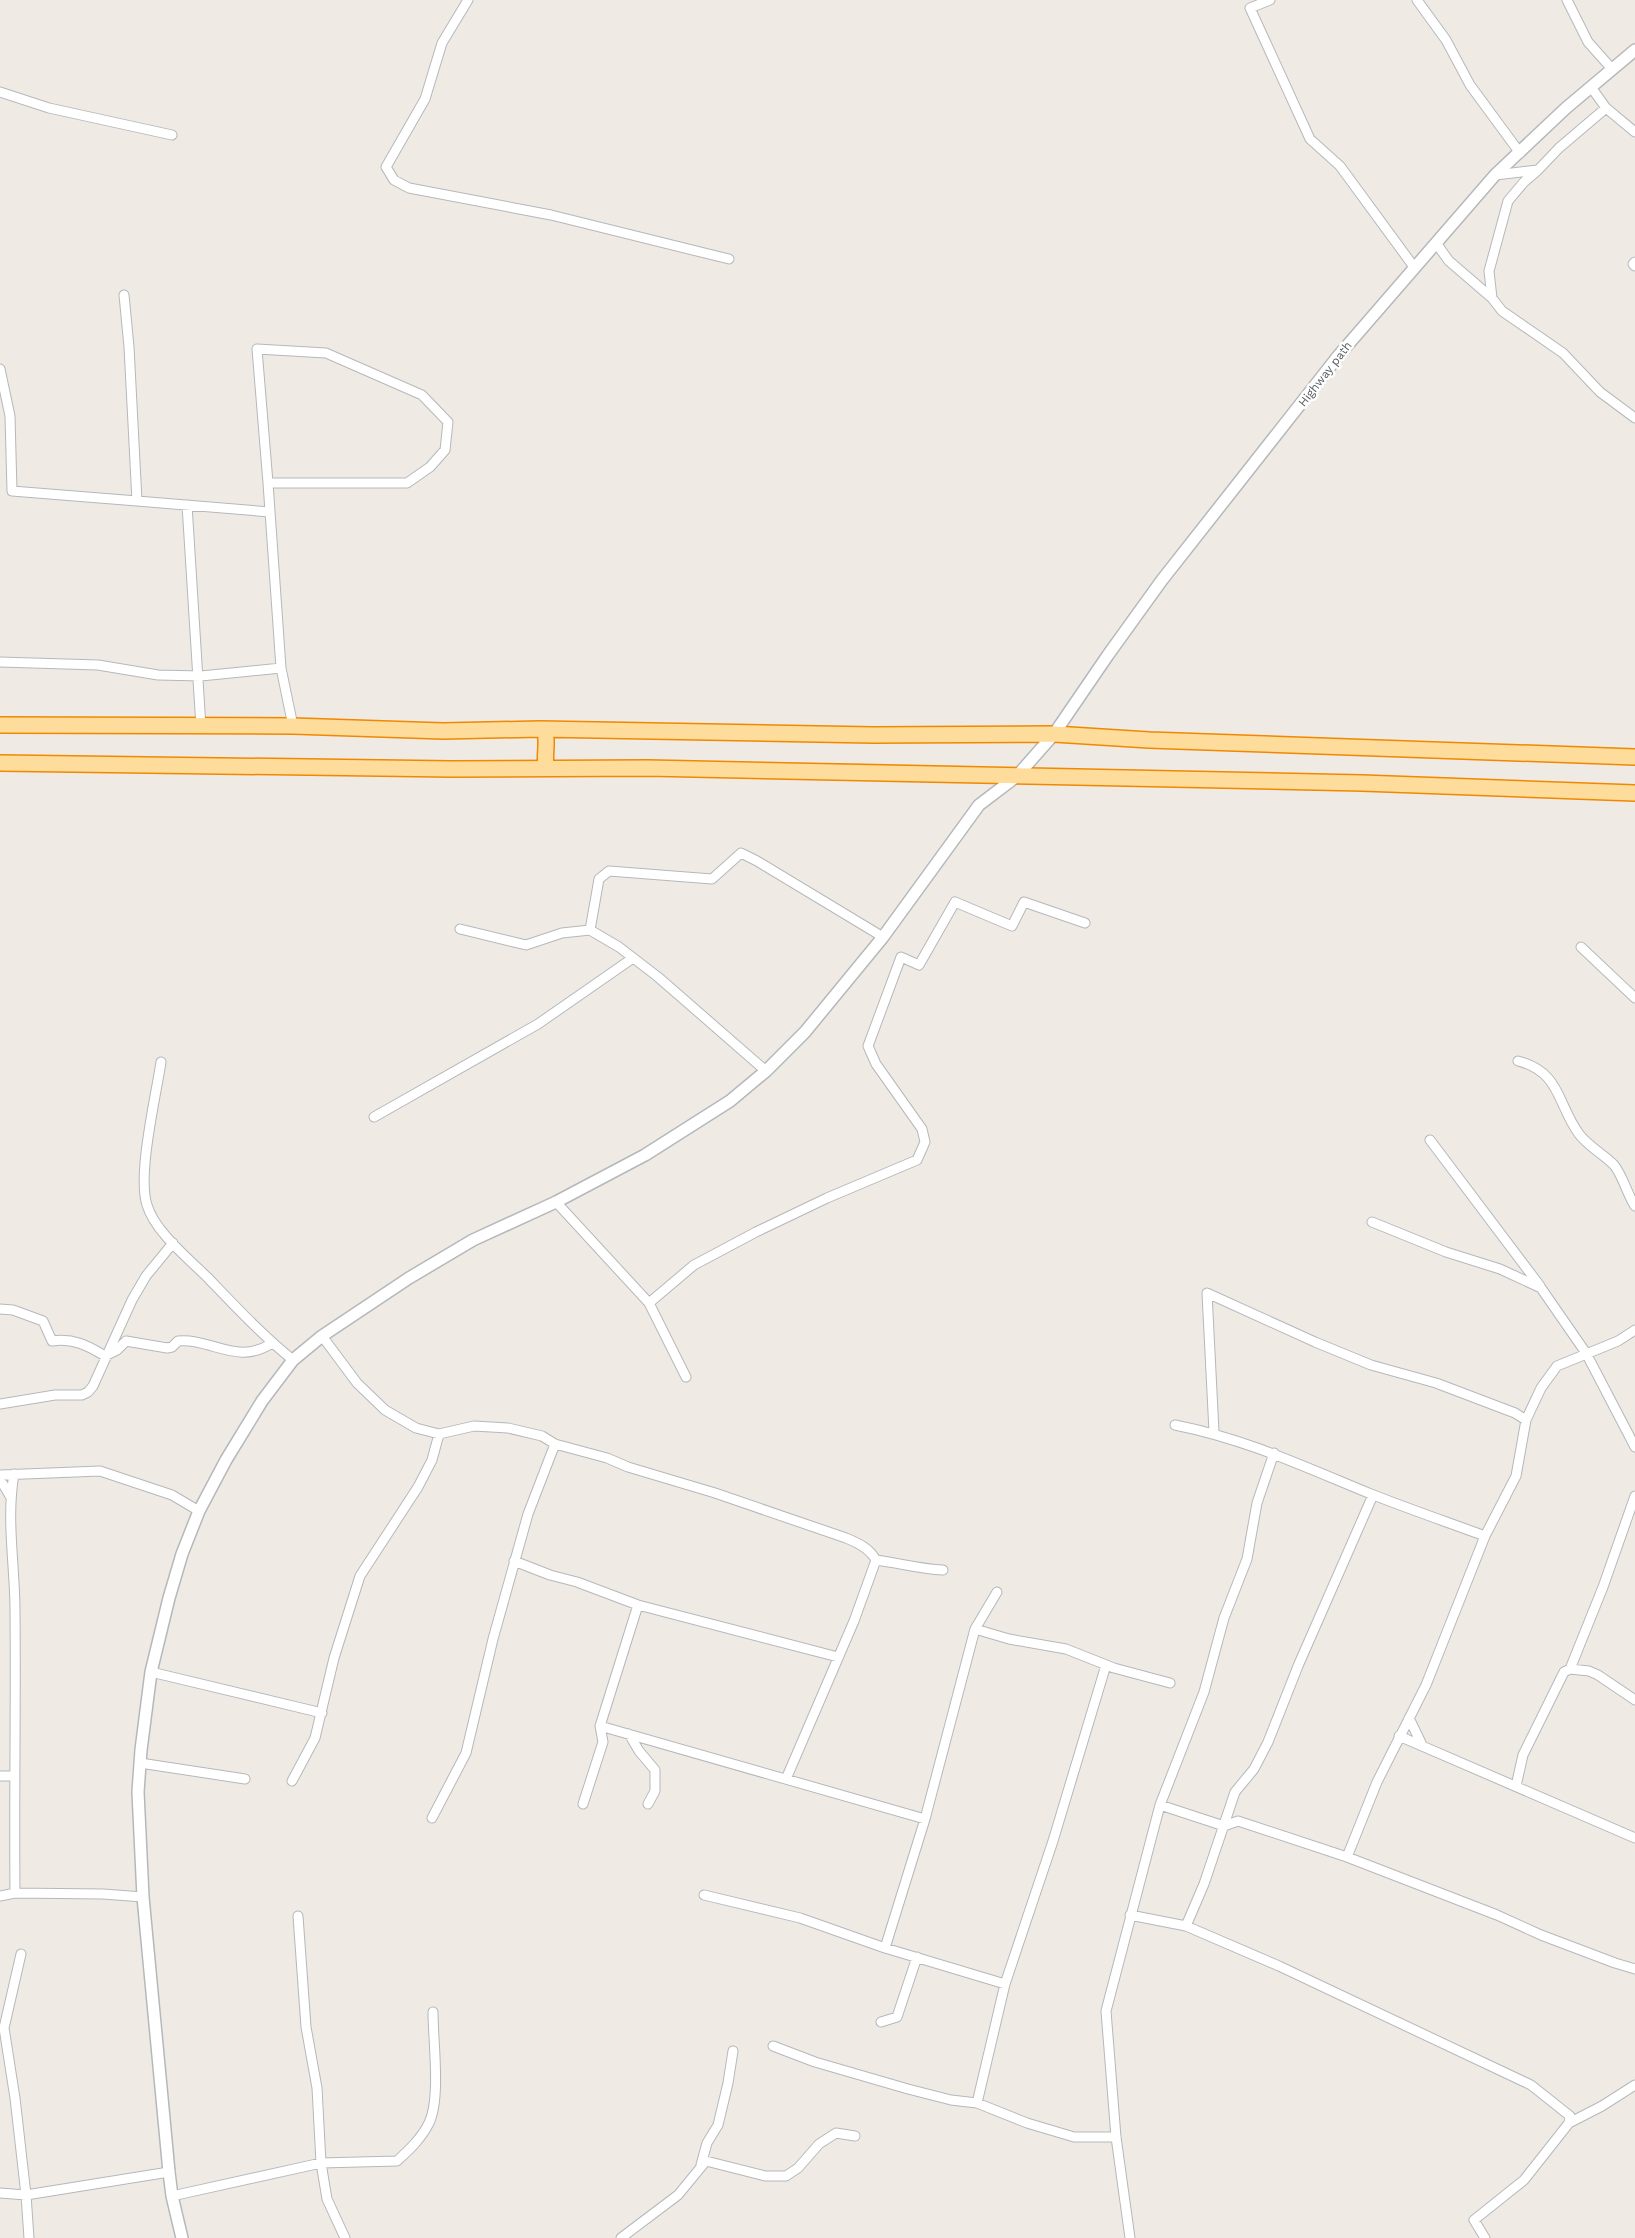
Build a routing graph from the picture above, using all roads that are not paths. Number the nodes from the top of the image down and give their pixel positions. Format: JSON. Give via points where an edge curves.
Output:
{"nodes":[{"id":1,"x":468,"y":0,"type":"edge"},
{"id":2,"x":1270,"y":0,"type":"edge"},
{"id":3,"x":1416,"y":0,"type":"edge"},
{"id":4,"x":1567,"y":0,"type":"edge"},
{"id":5,"x":1635,"y":50,"type":"edge"},
{"id":6,"x":1612,"y":69,"type":"junction"},
{"id":7,"x":1591,"y":87,"type":"junction"},
{"id":8,"x":0,"y":92,"type":"edge"},
{"id":9,"x":1606,"y":108,"type":"junction"},
{"id":10,"x":1635,"y":132,"type":"edge"},
{"id":11,"x":172,"y":135,"type":"dead end"},
{"id":12,"x":1520,"y":153,"type":"junction"},
{"id":13,"x":1538,"y":170,"type":"junction"},
{"id":14,"x":1495,"y":175,"type":"junction"},
{"id":15,"x":1436,"y":243,"type":"junction"},
{"id":16,"x":729,"y":259,"type":"dead end"},
{"id":17,"x":1635,"y":262,"type":"edge"},
{"id":18,"x":1635,"y":266,"type":"edge"},
{"id":19,"x":1414,"y":267,"type":"junction"},
{"id":20,"x":124,"y":295,"type":"dead end"},
{"id":21,"x":1492,"y":298,"type":"junction"},
{"id":22,"x":0,"y":369,"type":"edge"},
{"id":23,"x":1635,"y":418,"type":"edge"},
{"id":24,"x":268,"y":483,"type":"junction"},
{"id":25,"x":137,"y":501,"type":"junction"},
{"id":26,"x":187,"y":505,"type":"junction"},
{"id":27,"x":270,"y":512,"type":"junction"},
{"id":28,"x":0,"y":662,"type":"edge"},
{"id":29,"x":281,"y":668,"type":"junction"},
{"id":30,"x":199,"y":676,"type":"junction"},
{"id":31,"x":0,"y":725,"type":"edge"},
{"id":32,"x":201,"y":726,"type":"junction"},
{"id":33,"x":293,"y":726,"type":"junction"},
{"id":34,"x":540,"y":729,"type":"junction"},
{"id":35,"x":1054,"y":734,"type":"junction"},
{"id":36,"x":1635,"y":757,"type":"edge"},
{"id":37,"x":0,"y":763,"type":"edge"},
{"id":38,"x":546,"y":768,"type":"junction"},
{"id":39,"x":1017,"y":776,"type":"junction"},
{"id":40,"x":1635,"y":793,"type":"edge"},
{"id":41,"x":1085,"y":922,"type":"dead end"},
{"id":42,"x":460,"y":929,"type":"dead end"},
{"id":43,"x":590,"y":930,"type":"junction"},
{"id":44,"x":883,"y":937,"type":"junction"},
{"id":45,"x":1581,"y":947,"type":"dead end"},
{"id":46,"x":633,"y":958,"type":"junction"},
{"id":47,"x":1635,"y":998,"type":"edge"},
{"id":48,"x":1518,"y":1061,"type":"dead end"},
{"id":49,"x":161,"y":1062,"type":"dead end"},
{"id":50,"x":766,"y":1071,"type":"junction"},
{"id":51,"x":374,"y":1117,"type":"dead end"},
{"id":52,"x":1430,"y":1140,"type":"dead end"},
{"id":53,"x":556,"y":1202,"type":"junction"},
{"id":54,"x":1635,"y":1206,"type":"edge"},
{"id":55,"x":1372,"y":1222,"type":"dead end"},
{"id":56,"x":173,"y":1243,"type":"junction"},
{"id":57,"x":1542,"y":1288,"type":"junction"},
{"id":58,"x":649,"y":1304,"type":"junction"},
{"id":59,"x":0,"y":1309,"type":"edge"},
{"id":60,"x":1635,"y":1330,"type":"edge"},
{"id":61,"x":322,"y":1336,"type":"junction"},
{"id":62,"x":272,"y":1343,"type":"junction"},
{"id":63,"x":1586,"y":1353,"type":"junction"},
{"id":64,"x":105,"y":1356,"type":"junction"},
{"id":65,"x":293,"y":1360,"type":"junction"},
{"id":66,"x":686,"y":1377,"type":"dead end"},
{"id":67,"x":0,"y":1404,"type":"edge"},
{"id":68,"x":1526,"y":1420,"type":"junction"},
{"id":69,"x":1175,"y":1425,"type":"dead end"},
{"id":70,"x":1214,"y":1432,"type":"junction"},
{"id":71,"x":439,"y":1434,"type":"junction"},
{"id":72,"x":555,"y":1444,"type":"junction"},
{"id":73,"x":1635,"y":1446,"type":"edge"},
{"id":74,"x":1274,"y":1453,"type":"junction"},
{"id":75,"x":14,"y":1474,"type":"junction"},
{"id":76,"x":0,"y":1475,"type":"edge"},
{"id":77,"x":0,"y":1483,"type":"edge"},
{"id":78,"x":1373,"y":1495,"type":"junction"},
{"id":79,"x":10,"y":1496,"type":"junction"},
{"id":80,"x":1635,"y":1496,"type":"edge"},
{"id":81,"x":199,"y":1511,"type":"junction"},
{"id":82,"x":1485,"y":1536,"type":"junction"},
{"id":83,"x":876,"y":1560,"type":"junction"},
{"id":84,"x":514,"y":1562,"type":"junction"},
{"id":85,"x":943,"y":1570,"type":"dead end"},
{"id":86,"x":997,"y":1592,"type":"dead end"},
{"id":87,"x":638,"y":1605,"type":"junction"},
{"id":88,"x":976,"y":1629,"type":"junction"},
{"id":89,"x":838,"y":1657,"type":"junction"},
{"id":90,"x":1106,"y":1665,"type":"junction"},
{"id":91,"x":1570,"y":1669,"type":"junction"},
{"id":92,"x":151,"y":1672,"type":"junction"},
{"id":93,"x":1170,"y":1683,"type":"dead end"},
{"id":94,"x":1635,"y":1700,"type":"edge"},
{"id":95,"x":322,"y":1713,"type":"junction"},
{"id":96,"x":1409,"y":1718,"type":"junction"},
{"id":97,"x":600,"y":1726,"type":"junction"},
{"id":98,"x":629,"y":1734,"type":"junction"},
{"id":99,"x":1399,"y":1736,"type":"junction"},
{"id":100,"x":1422,"y":1746,"type":"junction"},
{"id":101,"x":140,"y":1763,"type":"junction"},
{"id":102,"x":0,"y":1776,"type":"edge"},
{"id":103,"x":14,"y":1776,"type":"junction"},
{"id":104,"x":245,"y":1779,"type":"dead end"},
{"id":105,"x":786,"y":1779,"type":"junction"},
{"id":106,"x":292,"y":1781,"type":"dead end"},
{"id":107,"x":1516,"y":1786,"type":"junction"},
{"id":108,"x":584,"y":1804,"type":"dead end"},
{"id":109,"x":648,"y":1804,"type":"dead end"},
{"id":110,"x":1160,"y":1805,"type":"junction"},
{"id":111,"x":432,"y":1818,"type":"dead end"},
{"id":112,"x":925,"y":1819,"type":"junction"},
{"id":113,"x":1224,"y":1826,"type":"junction"},
{"id":114,"x":1635,"y":1838,"type":"edge"},
{"id":115,"x":1347,"y":1857,"type":"junction"},
{"id":116,"x":15,"y":1893,"type":"junction"},
{"id":117,"x":704,"y":1895,"type":"dead end"},
{"id":118,"x":0,"y":1896,"type":"edge"},
{"id":119,"x":143,"y":1897,"type":"junction"},
{"id":120,"x":1130,"y":1915,"type":"junction"},
{"id":121,"x":298,"y":1916,"type":"dead end"},
{"id":122,"x":1186,"y":1926,"type":"junction"},
{"id":123,"x":885,"y":1948,"type":"junction"},
{"id":124,"x":21,"y":1954,"type":"dead end"},
{"id":125,"x":917,"y":1957,"type":"junction"},
{"id":126,"x":1635,"y":1969,"type":"edge"},
{"id":127,"x":1004,"y":1984,"type":"junction"},
{"id":128,"x":432,"y":2012,"type":"dead end"},
{"id":129,"x":881,"y":2022,"type":"dead end"},
{"id":130,"x":773,"y":2046,"type":"dead end"},
{"id":131,"x":733,"y":2051,"type":"dead end"},
{"id":132,"x":1635,"y":2085,"type":"edge"},
{"id":133,"x":977,"y":2103,"type":"junction"},
{"id":134,"x":1569,"y":2123,"type":"junction"},
{"id":135,"x":855,"y":2136,"type":"dead end"},
{"id":136,"x":1116,"y":2137,"type":"junction"},
{"id":137,"x":321,"y":2163,"type":"junction"},
{"id":138,"x":700,"y":2168,"type":"junction"},
{"id":139,"x":169,"y":2172,"type":"junction"},
{"id":140,"x":0,"y":2193,"type":"edge"},
{"id":141,"x":26,"y":2195,"type":"junction"},
{"id":142,"x":172,"y":2196,"type":"junction"},
{"id":143,"x":29,"y":2238,"type":"edge"},
{"id":144,"x":182,"y":2238,"type":"edge"},
{"id":145,"x":345,"y":2238,"type":"edge"},
{"id":146,"x":621,"y":2238,"type":"edge"},
{"id":147,"x":1130,"y":2238,"type":"edge"},
{"id":148,"x":1484,"y":2238,"type":"edge"}],
"edges":[{"from":1,"to":16,"type":"street","via":[[442,43],[425,100],[386,167],[394,180],[409,188],[551,215]]},
{"from":2,"to":19,"type":"street","via":[[1250,8],[1310,139],[1340,166]]},
{"from":3,"to":12,"type":"street","via":[[1446,40],[1470,85]]},
{"from":4,"to":6,"type":"street","via":[[1588,42]]},
{"from":5,"to":6,"type":"street","name":"Highway path"},
{"from":6,"to":7,"type":"street","name":"Highway path"},
{"from":7,"to":9,"type":"street"},
{"from":7,"to":12,"type":"street","name":"Highway path"},
{"from":8,"to":11,"type":"street","via":[[49,108]]},
{"from":9,"to":10,"type":"street"},
{"from":9,"to":13,"type":"street"},
{"from":12,"to":14,"type":"street","name":"Highway path"},
{"from":13,"to":14,"type":"street"},
{"from":13,"to":21,"type":"street","via":[[1508,201],[1489,271]]},
{"from":14,"to":15,"type":"street","name":"Highway path"},
{"from":15,"to":19,"type":"street","name":"Highway path"},
{"from":15,"to":21,"type":"street","via":[[1449,261]]},
{"from":17,"to":18,"type":"street"},
{"from":19,"to":35,"type":"street","name":"Highway path","via":[[1338,355],[1162,580]]},
{"from":20,"to":25,"type":"street"},
{"from":21,"to":23,"type":"street","via":[[1502,311],[1563,353],[1600,392]]},
{"from":22,"to":25,"type":"street","via":[[10,416],[12,491]]},
{"from":24,"to":24,"type":"street","via":[[407,483],[430,467],[445,450],[448,422],[422,395],[326,353],[257,349]]},
{"from":24,"to":27,"type":"street"},
{"from":25,"to":26,"type":"street"},
{"from":26,"to":27,"type":"street"},
{"from":26,"to":30,"type":"street"},
{"from":27,"to":29,"type":"street"},
{"from":28,"to":30,"type":"street","via":[[98,665],[158,675]]},
{"from":29,"to":30,"type":"street"},
{"from":29,"to":33,"type":"street"},
{"from":30,"to":32,"type":"street"},
{"from":31,"to":32,"type":"highway"},
{"from":32,"to":33,"type":"highway"},
{"from":33,"to":34,"type":"highway","via":[[443,731]]},
{"from":34,"to":35,"type":"highway","via":[[872,735]]},
{"from":34,"to":38,"type":"highway","via":[[545,730],[547,737]]},
{"from":35,"to":36,"type":"highway"},
{"from":35,"to":39,"type":"street","name":"Highway path"},
{"from":37,"to":38,"type":"highway"},
{"from":38,"to":39,"type":"highway"},
{"from":39,"to":40,"type":"highway"},
{"from":39,"to":44,"type":"street","name":"Highway path","via":[[979,805]]},
{"from":41,"to":58,"type":"street","via":[[1024,902],[1012,926],[955,902],[919,965],[901,957],[868,1046],[876,1064],[922,1129],[925,1142],[917,1160],[756,1232],[694,1266]]},
{"from":42,"to":43,"type":"street","via":[[526,945],[562,933]]},
{"from":43,"to":44,"type":"street","via":[[599,879],[609,871],[712,879],[741,853]]},
{"from":43,"to":46,"type":"street"},
{"from":44,"to":50,"type":"street","name":"Highway path","via":[[805,1032]]},
{"from":45,"to":47,"type":"street"},
{"from":46,"to":50,"type":"street"},
{"from":46,"to":51,"type":"street","via":[[538,1024]]},
{"from":48,"to":54,"type":"street","via":[[1543,1072],[1557,1088],[1580,1135],[1615,1167]]},
{"from":49,"to":56,"type":"street","via":[[144,1185],[147,1206]]},
{"from":50,"to":53,"type":"street","name":"Highway path","via":[[730,1101],[645,1155]]},
{"from":52,"to":57,"type":"street"},
{"from":53,"to":58,"type":"street"},
{"from":53,"to":61,"type":"street","name":"Highway path","via":[[473,1240]]},
{"from":55,"to":57,"type":"street","via":[[1446,1252],[1500,1269]]},
{"from":56,"to":62,"type":"street"},
{"from":56,"to":64,"type":"street","via":[[146,1276]]},
{"from":57,"to":63,"type":"street"},
{"from":58,"to":66,"type":"street"},
{"from":59,"to":64,"type":"street","via":[[13,1310],[43,1321],[52,1341],[73,1340]]},
{"from":60,"to":63,"type":"street","via":[[1618,1341]]},
{"from":61,"to":65,"type":"street","name":"Highway path"},
{"from":61,"to":71,"type":"street","via":[[357,1383],[385,1410],[416,1428]]},
{"from":62,"to":64,"type":"street","via":[[259,1351],[246,1351],[190,1340],[178,1341],[166,1348],[126,1341]]},
{"from":62,"to":65,"type":"street"},
{"from":63,"to":68,"type":"street","via":[[1557,1366],[1541,1388]]},
{"from":63,"to":73,"type":"street"},
{"from":64,"to":67,"type":"street","via":[[93,1386],[82,1395],[55,1395]]},
{"from":65,"to":81,"type":"street","name":"Highway path","via":[[248,1423]]},
{"from":68,"to":70,"type":"street","via":[[1436,1383],[1371,1365],[1207,1293]]},
{"from":68,"to":82,"type":"street","via":[[1516,1476]]},
{"from":69,"to":70,"type":"street"},
{"from":70,"to":74,"type":"street"},
{"from":71,"to":72,"type":"street","via":[[474,1426],[508,1428],[542,1436]]},
{"from":71,"to":95,"type":"street","via":[[432,1460],[418,1487],[360,1576],[334,1658]]},
{"from":72,"to":83,"type":"street","via":[[607,1458],[846,1538],[860,1544]]},
{"from":72,"to":84,"type":"street","via":[[528,1514]]},
{"from":74,"to":78,"type":"street"},
{"from":74,"to":110,"type":"street","via":[[1257,1503],[1247,1559],[1224,1618],[1204,1692]]},
{"from":75,"to":76,"type":"street"},
{"from":75,"to":79,"type":"street"},
{"from":75,"to":81,"type":"street","via":[[100,1470],[172,1495]]},
{"from":77,"to":79,"type":"street"},
{"from":78,"to":82,"type":"street"},
{"from":78,"to":113,"type":"street","via":[[1268,1742],[1254,1770],[1235,1792]]},
{"from":79,"to":103,"type":"street","via":[[16,1624]]},
{"from":80,"to":91,"type":"street"},
{"from":81,"to":92,"type":"street","name":"Highway path","via":[[182,1554]]},
{"from":82,"to":96,"type":"street","via":[[1426,1685]]},
{"from":83,"to":85,"type":"street"},
{"from":83,"to":89,"type":"street"},
{"from":84,"to":87,"type":"street"},
{"from":84,"to":111,"type":"street","via":[[466,1753]]},
{"from":86,"to":88,"type":"street"},
{"from":87,"to":89,"type":"street"},
{"from":87,"to":97,"type":"street"},
{"from":88,"to":90,"type":"street","via":[[1009,1639],[1066,1649]]},
{"from":88,"to":112,"type":"street"},
{"from":89,"to":105,"type":"street"},
{"from":90,"to":93,"type":"street"},
{"from":90,"to":127,"type":"street","via":[[1053,1841]]},
{"from":91,"to":94,"type":"street","via":[[1598,1675]]},
{"from":91,"to":107,"type":"street","via":[[1564,1672],[1523,1755]]},
{"from":92,"to":95,"type":"street"},
{"from":92,"to":101,"type":"street","name":"Highway path"},
{"from":95,"to":106,"type":"street","via":[[310,1752]]},
{"from":96,"to":99,"type":"street"},
{"from":96,"to":100,"type":"street"},
{"from":97,"to":98,"type":"street"},
{"from":97,"to":108,"type":"street","via":[[603,1742]]},
{"from":98,"to":105,"type":"street"},
{"from":98,"to":109,"type":"street","via":[[655,1770],[655,1791]]},
{"from":99,"to":100,"type":"street"},
{"from":99,"to":115,"type":"street"},
{"from":100,"to":107,"type":"street"},
{"from":101,"to":104,"type":"street"},
{"from":101,"to":119,"type":"street","name":"Highway path","via":[[138,1792]]},
{"from":102,"to":103,"type":"street"},
{"from":103,"to":116,"type":"street"},
{"from":105,"to":112,"type":"street"},
{"from":107,"to":114,"type":"street"},
{"from":110,"to":113,"type":"street"},
{"from":110,"to":120,"type":"street"},
{"from":112,"to":123,"type":"street"},
{"from":113,"to":115,"type":"street","via":[[1238,1821]]},
{"from":113,"to":122,"type":"street"},
{"from":115,"to":126,"type":"street"},
{"from":116,"to":118,"type":"street"},
{"from":116,"to":119,"type":"street"},
{"from":117,"to":123,"type":"street","via":[[800,1918]]},
{"from":119,"to":139,"type":"street","name":"Highway path"},
{"from":120,"to":122,"type":"street"},
{"from":120,"to":136,"type":"street","via":[[1106,2011]]},
{"from":121,"to":137,"type":"street","via":[[306,2027],[317,2088]]},
{"from":122,"to":134,"type":"street","via":[[1279,1966],[1531,2085],[1570,2116]]},
{"from":123,"to":125,"type":"street"},
{"from":124,"to":141,"type":"street","via":[[4,2028]]},
{"from":125,"to":127,"type":"street"},
{"from":125,"to":129,"type":"street","via":[[897,2017]]},
{"from":127,"to":133,"type":"street"},
{"from":128,"to":137,"type":"street","via":[[435,2096],[430,2122],[420,2138],[396,2161]]},
{"from":130,"to":133,"type":"street","via":[[908,2089]]},
{"from":131,"to":138,"type":"street","via":[[718,2125],[707,2143]]},
{"from":132,"to":134,"type":"street"},
{"from":133,"to":136,"type":"street","via":[[1074,2137]]},
{"from":134,"to":148,"type":"street","via":[[1524,2180],[1474,2220]]},
{"from":135,"to":138,"type":"street","via":[[836,2133],[819,2144],[798,2168],[786,2176],[765,2176],[706,2161]]},
{"from":136,"to":147,"type":"street"},
{"from":137,"to":142,"type":"street"},
{"from":137,"to":145,"type":"street","via":[[327,2199]]},
{"from":138,"to":146,"type":"street","via":[[678,2195]]},
{"from":139,"to":141,"type":"street"},
{"from":139,"to":142,"type":"street","name":"Highway path"},
{"from":140,"to":141,"type":"street"},
{"from":141,"to":143,"type":"street"},
{"from":142,"to":144,"type":"street","name":"Highway path"}]}
